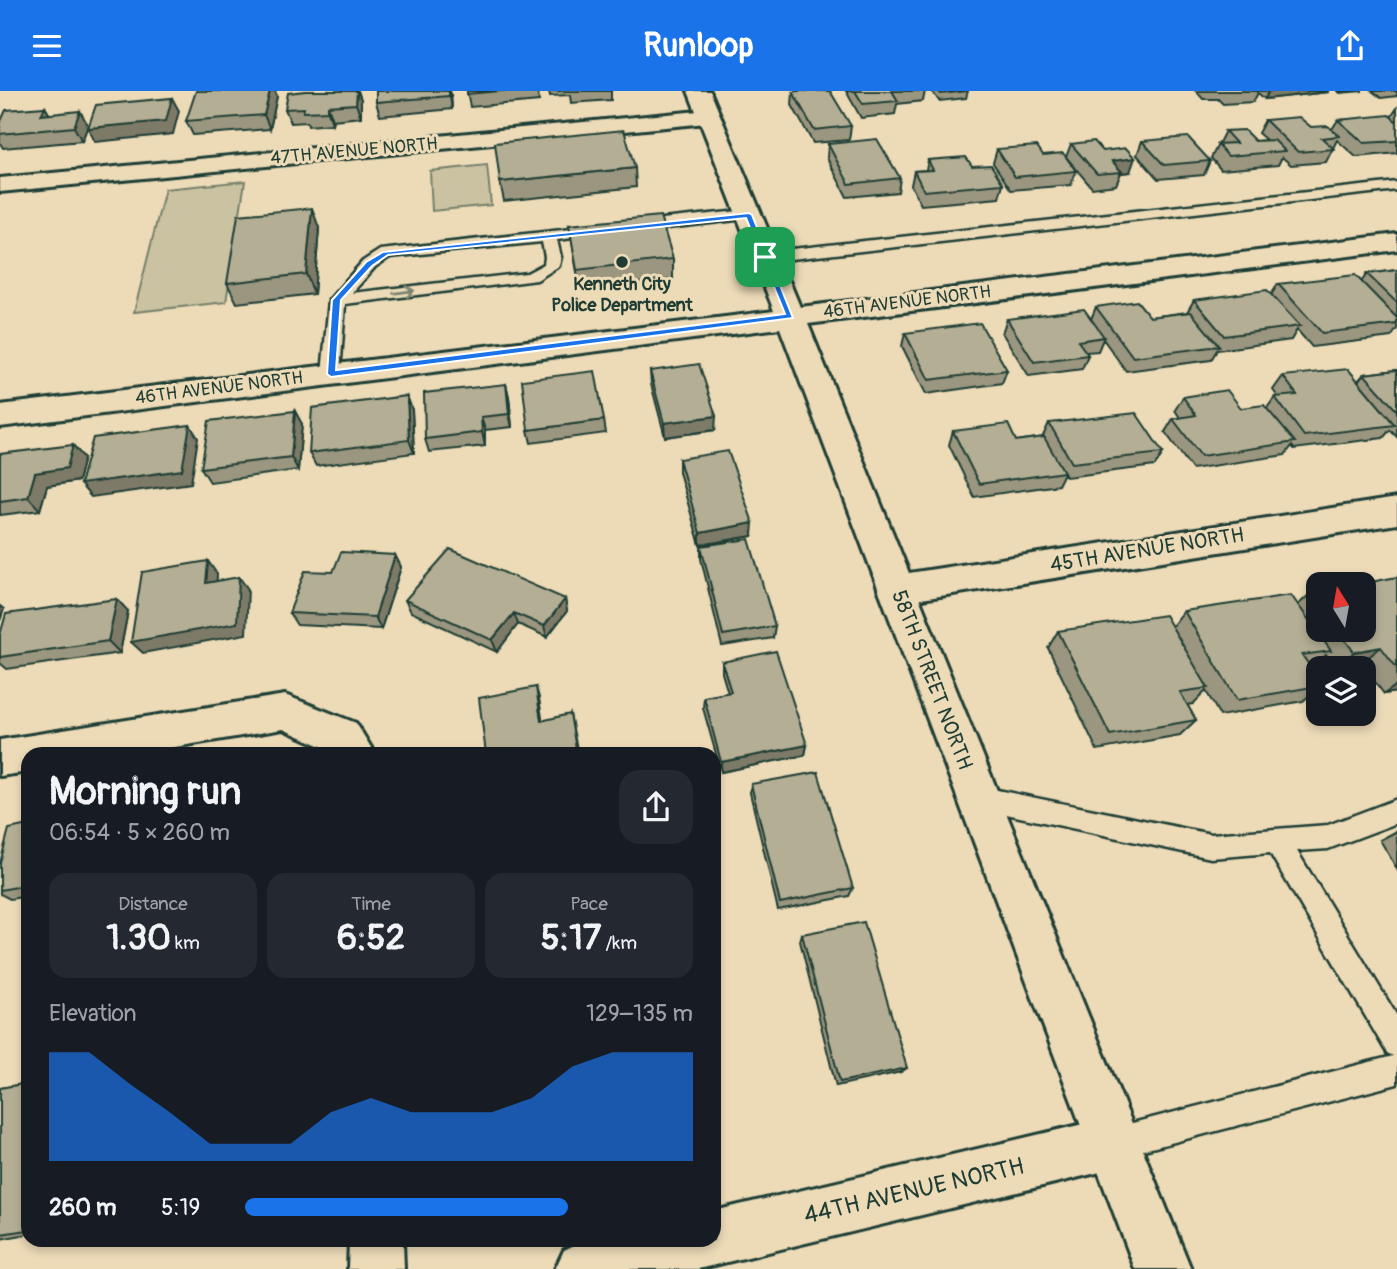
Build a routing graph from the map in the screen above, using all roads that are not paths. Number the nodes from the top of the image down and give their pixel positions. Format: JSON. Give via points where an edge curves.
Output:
{"nodes":[{"id":1,"x":704,"y":104,"type":"edge"},
{"id":2,"x":0,"y":185,"type":"edge"},
{"id":3,"x":1397,"y":186,"type":"edge"},
{"id":4,"x":749,"y":215,"type":"junction"},
{"id":5,"x":548,"y":236,"type":"junction"},
{"id":6,"x":1397,"y":242,"type":"edge"},
{"id":7,"x":765,"y":257,"type":"junction"},
{"id":8,"x":337,"y":300,"type":"junction"},
{"id":9,"x":790,"y":316,"type":"junction"},
{"id":10,"x":331,"y":374,"type":"junction"},
{"id":11,"x":0,"y":416,"type":"edge"},
{"id":12,"x":1397,"y":511,"type":"edge"},
{"id":13,"x":896,"y":589,"type":"junction"},
{"id":14,"x":349,"y":745,"type":"edge"},
{"id":15,"x":68,"y":747,"type":"edge"},
{"id":16,"x":21,"y":755,"type":"edge"},
{"id":17,"x":0,"y":758,"type":"edge"},
{"id":18,"x":978,"y":797,"type":"junction"},
{"id":19,"x":1397,"y":811,"type":"edge"},
{"id":20,"x":1277,"y":841,"type":"junction"},
{"id":21,"x":1397,"y":1043,"type":"edge"},
{"id":22,"x":1397,"y":1069,"type":"edge"},
{"id":23,"x":1113,"y":1143,"type":"junction"},
{"id":24,"x":721,"y":1236,"type":"edge"},
{"id":25,"x":376,"y":1247,"type":"edge"},
{"id":26,"x":676,"y":1247,"type":"edge"},
{"id":27,"x":376,"y":1269,"type":"edge"},
{"id":28,"x":583,"y":1269,"type":"edge"},
{"id":29,"x":1163,"y":1269,"type":"edge"}],
"edges":[{"from":1,"to":2,"type":"street","name":"47TH AVENUE NORTH"},
{"from":1,"to":4,"type":"street","name":"58TH STREET NORTH"},
{"from":3,"to":7,"type":"lane"},
{"from":4,"to":5,"type":"lane"},
{"from":4,"to":7,"type":"street","name":"58TH STREET NORTH"},
{"from":5,"to":8,"type":"lane","via":[[386,253],[369,264]]},
{"from":8,"to":5,"type":"lane","one_way":true,"via":[[531,277],[551,266]]},
{"from":6,"to":9,"type":"street","name":"46TH AVENUE NORTH"},
{"from":7,"to":9,"type":"street","name":"58TH STREET NORTH"},
{"from":8,"to":10,"type":"lane"},
{"from":9,"to":10,"type":"street","name":"46TH AVENUE NORTH"},
{"from":9,"to":13,"type":"street","name":"58TH STREET NORTH"},
{"from":10,"to":11,"type":"street","name":"46TH AVENUE NORTH"},
{"from":12,"to":13,"type":"street","name":"45TH AVENUE NORTH"},
{"from":13,"to":18,"type":"street","name":"58TH STREET NORTH"},
{"from":14,"to":15,"type":"street","via":[[285,712]]},
{"from":16,"to":17,"type":"street"},
{"from":18,"to":20,"type":"lane","via":[[1211,846]]},
{"from":18,"to":23,"type":"street","name":"58TH STREET NORTH"},
{"from":19,"to":20,"type":"lane","via":[[1328,837]]},
{"from":20,"to":21,"type":"lane"},
{"from":22,"to":23,"type":"lane"},
{"from":23,"to":24,"type":"street","name":"44TH AVENUE NORTH"},
{"from":23,"to":29,"type":"street","name":"58TH STREET NORTH"},
{"from":25,"to":27,"type":"street"},
{"from":26,"to":28,"type":"street"}]}
